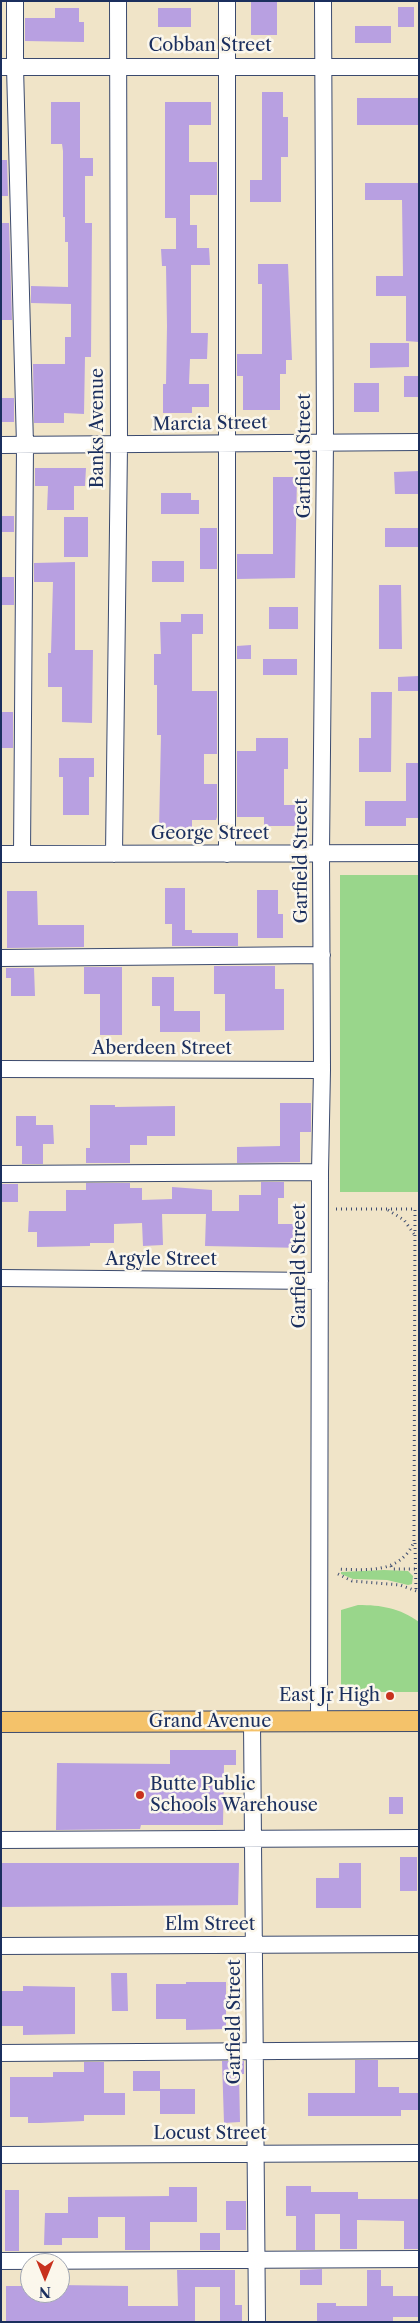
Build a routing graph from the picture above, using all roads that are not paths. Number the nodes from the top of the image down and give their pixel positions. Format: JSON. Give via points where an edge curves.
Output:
{"nodes":[{"id":1,"x":15,"y":1,"type":"edge"},
{"id":2,"x":118,"y":1,"type":"edge"},
{"id":3,"x":226,"y":1,"type":"edge"},
{"id":4,"x":324,"y":1,"type":"edge"},
{"id":5,"x":119,"y":66,"type":"junction"},
{"id":6,"x":227,"y":66,"type":"junction"},
{"id":7,"x":419,"y":66,"type":"edge"},
{"id":8,"x":8,"y":67,"type":"edge"},
{"id":9,"x":324,"y":67,"type":"junction"},
{"id":10,"x":325,"y":442,"type":"junction"},
{"id":11,"x":419,"y":442,"type":"edge"},
{"id":12,"x":119,"y":444,"type":"junction"},
{"id":13,"x":227,"y":444,"type":"junction"},
{"id":14,"x":1,"y":445,"type":"edge"},
{"id":15,"x":25,"y":445,"type":"junction"},
{"id":16,"x":321,"y":853,"type":"junction"},
{"id":17,"x":419,"y":853,"type":"edge"},
{"id":18,"x":1,"y":854,"type":"edge"},
{"id":19,"x":22,"y":854,"type":"junction"},
{"id":20,"x":114,"y":854,"type":"junction"},
{"id":21,"x":227,"y":854,"type":"junction"},
{"id":22,"x":322,"y":955,"type":"junction"},
{"id":23,"x":1,"y":958,"type":"edge"},
{"id":24,"x":1,"y":1069,"type":"edge"},
{"id":25,"x":322,"y":1070,"type":"junction"},
{"id":26,"x":320,"y":1172,"type":"junction"},
{"id":27,"x":1,"y":1174,"type":"edge"},
{"id":28,"x":1,"y":1278,"type":"edge"},
{"id":29,"x":320,"y":1281,"type":"junction"},
{"id":30,"x":419,"y":1721,"type":"edge"},
{"id":31,"x":1,"y":1722,"type":"edge"},
{"id":32,"x":252,"y":1722,"type":"junction"},
{"id":33,"x":319,"y":1722,"type":"junction"},
{"id":34,"x":419,"y":1838,"type":"edge"},
{"id":35,"x":253,"y":1839,"type":"junction"},
{"id":36,"x":1,"y":1840,"type":"edge"},
{"id":37,"x":419,"y":1944,"type":"edge"},
{"id":38,"x":254,"y":1945,"type":"junction"},
{"id":39,"x":1,"y":1946,"type":"edge"},
{"id":40,"x":255,"y":2050,"type":"junction"},
{"id":41,"x":419,"y":2050,"type":"edge"},
{"id":42,"x":1,"y":2053,"type":"edge"},
{"id":43,"x":419,"y":2153,"type":"edge"},
{"id":44,"x":256,"y":2154,"type":"junction"},
{"id":45,"x":1,"y":2155,"type":"edge"},
{"id":46,"x":257,"y":2260,"type":"junction"},
{"id":47,"x":419,"y":2260,"type":"edge"},
{"id":48,"x":1,"y":2261,"type":"edge"},
{"id":49,"x":257,"y":2322,"type":"edge"}],
"edges":[{"from":1,"to":8,"type":"street"},
{"from":2,"to":5,"type":"street","name":"Banks Avenue"},
{"from":3,"to":6,"type":"street"},
{"from":4,"to":9,"type":"street","name":"Garfield Street"},
{"from":5,"to":6,"type":"street","name":"Cobban Street"},
{"from":5,"to":8,"type":"street","name":"Cobban Street"},
{"from":5,"to":12,"type":"street","name":"Banks Avenue"},
{"from":6,"to":9,"type":"street","name":"Cobban Street"},
{"from":6,"to":13,"type":"street"},
{"from":7,"to":9,"type":"street","name":"Cobban Street"},
{"from":8,"to":15,"type":"street"},
{"from":9,"to":10,"type":"street","name":"Garfield Street"},
{"from":10,"to":11,"type":"street","name":"Marcia Street"},
{"from":10,"to":13,"type":"street","name":"Marcia Street"},
{"from":10,"to":16,"type":"street","name":"Garfield Street"},
{"from":12,"to":13,"type":"street","name":"Marcia Street"},
{"from":12,"to":15,"type":"street","name":"Marcia Street"},
{"from":12,"to":20,"type":"street","name":"Banks Avenue"},
{"from":13,"to":21,"type":"street"},
{"from":14,"to":15,"type":"street","name":"Marcia Street"},
{"from":15,"to":19,"type":"street"},
{"from":16,"to":17,"type":"street","name":"George Street"},
{"from":16,"to":21,"type":"street","name":"George Street"},
{"from":16,"to":22,"type":"street","name":"Garfield Street"},
{"from":18,"to":19,"type":"street","name":"George Street"},
{"from":19,"to":20,"type":"street","name":"George Street"},
{"from":20,"to":21,"type":"street","name":"George Street"},
{"from":22,"to":23,"type":"street"},
{"from":22,"to":25,"type":"street","name":"Garfield Street"},
{"from":24,"to":25,"type":"street","name":"Aberdeen Street"},
{"from":25,"to":26,"type":"street","name":"Garfield Street"},
{"from":26,"to":27,"type":"street"},
{"from":26,"to":29,"type":"street","name":"Garfield Street"},
{"from":28,"to":29,"type":"street","name":"Argyle Street"},
{"from":29,"to":33,"type":"street","name":"Garfield Street"},
{"from":30,"to":33,"type":"main road","name":"Grand Avenue"},
{"from":31,"to":32,"type":"main road","name":"Grand Avenue"},
{"from":32,"to":33,"type":"main road","name":"Grand Avenue"},
{"from":32,"to":35,"type":"street","name":"Garfield Street"},
{"from":34,"to":35,"type":"street"},
{"from":35,"to":36,"type":"street"},
{"from":35,"to":38,"type":"street","name":"Garfield Street"},
{"from":37,"to":38,"type":"street","name":"Elm Street"},
{"from":38,"to":39,"type":"street","name":"Elm Street"},
{"from":38,"to":40,"type":"street","name":"Garfield Street"},
{"from":40,"to":41,"type":"street"},
{"from":40,"to":42,"type":"street"},
{"from":40,"to":44,"type":"street","name":"Garfield Street"},
{"from":43,"to":44,"type":"street","name":"Locust Street"},
{"from":44,"to":45,"type":"street","name":"Locust Street"},
{"from":44,"to":46,"type":"street","name":"Garfield Street"},
{"from":46,"to":47,"type":"street"},
{"from":46,"to":48,"type":"street"},
{"from":46,"to":49,"type":"street","name":"Garfield Street"}]}
